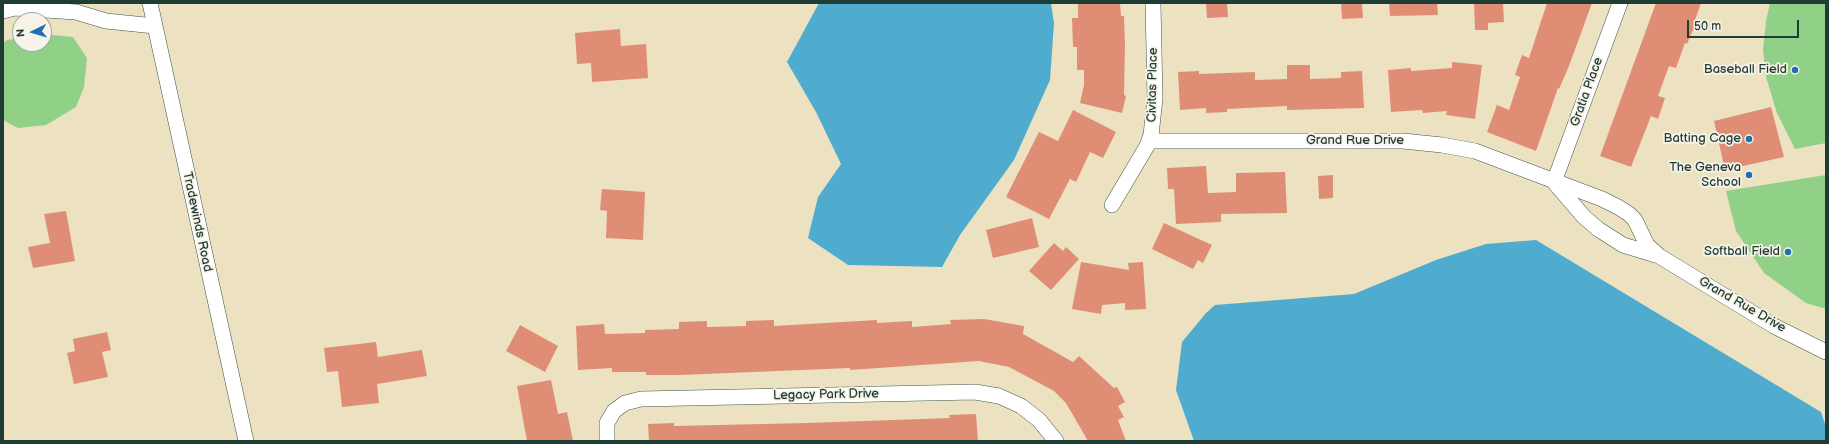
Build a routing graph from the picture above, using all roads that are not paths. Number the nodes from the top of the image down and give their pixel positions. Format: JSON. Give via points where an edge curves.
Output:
{"nodes":[{"id":1,"x":150,"y":3,"type":"edge"},
{"id":2,"x":1153,"y":3,"type":"edge"},
{"id":3,"x":1620,"y":3,"type":"edge"},
{"id":4,"x":3,"y":11,"type":"edge"},
{"id":5,"x":155,"y":26,"type":"junction"},
{"id":6,"x":1150,"y":141,"type":"junction"},
{"id":7,"x":1554,"y":182,"type":"junction"},
{"id":8,"x":1112,"y":205,"type":"dead end"},
{"id":9,"x":1659,"y":256,"type":"junction"},
{"id":10,"x":1826,"y":352,"type":"edge"},
{"id":11,"x":246,"y":441,"type":"edge"},
{"id":12,"x":607,"y":441,"type":"edge"},
{"id":13,"x":1056,"y":441,"type":"edge"}],
"edges":[{"from":1,"to":5,"type":"street","name":"Tradewinds Road"},
{"from":2,"to":6,"type":"street","name":"Civitas Place","via":[[1155,99]]},
{"from":3,"to":7,"type":"street","name":"Gratia Place"},
{"from":4,"to":5,"type":"street","via":[[15,8],[76,12],[106,21]]},
{"from":5,"to":11,"type":"street","name":"Tradewinds Road"},
{"from":6,"to":7,"type":"street","name":"Grand Rue Drive","via":[[1423,142],[1475,151]]},
{"from":6,"to":8,"type":"street","name":"Civitas Place"},
{"from":7,"to":9,"type":"street","name":"Grand Rue Drive","via":[[1584,217],[1610,238],[1623,245]]},
{"from":7,"to":9,"type":"street","name":"Grand Rue Drive","via":[[1602,199],[1629,214],[1640,228],[1647,245]]},
{"from":9,"to":10,"type":"street","name":"Grand Rue Drive","via":[[1774,326]]},
{"from":12,"to":13,"type":"street","name":"Legacy Park Drive","via":[[607,423],[614,411],[626,403],[641,399],[975,392],[999,396],[1021,406],[1039,420]]}]}
